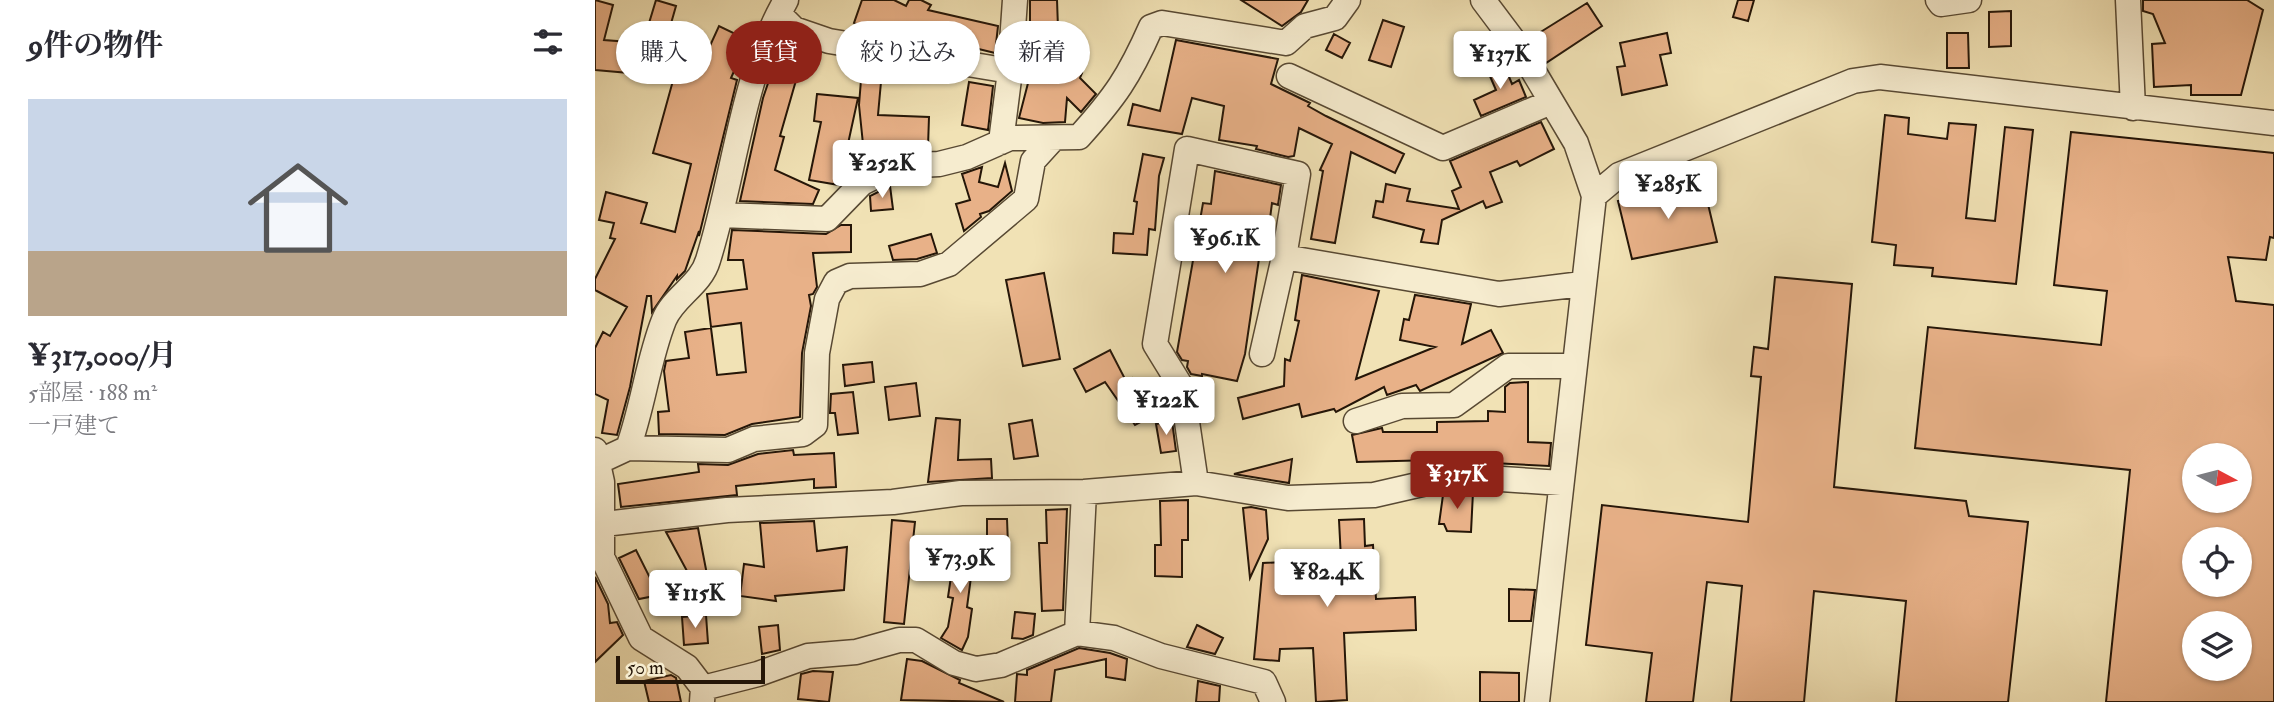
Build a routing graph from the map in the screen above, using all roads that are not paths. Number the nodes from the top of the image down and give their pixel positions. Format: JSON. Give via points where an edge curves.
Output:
{"nodes":[{"id":1,"x":1015,"y":0,"type":"edge"},
{"id":2,"x":1348,"y":0,"type":"edge"},
{"id":3,"x":1483,"y":0,"type":"edge"},
{"id":4,"x":1938,"y":0,"type":"edge"},
{"id":5,"x":1969,"y":0,"type":"edge"},
{"id":6,"x":2128,"y":0,"type":"edge"},
{"id":7,"x":782,"y":5,"type":"edge"},
{"id":8,"x":1014,"y":21,"type":"edge"},
{"id":9,"x":994,"y":68,"type":"edge"},
{"id":10,"x":1289,"y":76,"type":"dead end"},
{"id":11,"x":1008,"y":84,"type":"edge"},
{"id":12,"x":1551,"y":102,"type":"junction"},
{"id":13,"x":2133,"y":108,"type":"junction"},
{"id":14,"x":2274,"y":123,"type":"edge"},
{"id":15,"x":1053,"y":139,"type":"junction"},
{"id":16,"x":1001,"y":142,"type":"junction"},
{"id":17,"x":1594,"y":196,"type":"junction"},
{"id":18,"x":721,"y":215,"type":"junction"},
{"id":19,"x":1285,"y":257,"type":"junction"},
{"id":20,"x":1583,"y":284,"type":"junction"},
{"id":21,"x":1262,"y":354,"type":"dead end"},
{"id":22,"x":1574,"y":366,"type":"junction"},
{"id":23,"x":1356,"y":421,"type":"dead end"},
{"id":24,"x":628,"y":449,"type":"junction"},
{"id":25,"x":596,"y":456,"type":"edge"},
{"id":26,"x":1196,"y":483,"type":"junction"},
{"id":27,"x":1561,"y":483,"type":"junction"},
{"id":28,"x":1084,"y":492,"type":"junction"},
{"id":29,"x":599,"y":525,"type":"edge"},
{"id":30,"x":1077,"y":633,"type":"junction"},
{"id":31,"x":703,"y":695,"type":"edge"},
{"id":32,"x":1273,"y":702,"type":"edge"},
{"id":33,"x":1537,"y":702,"type":"edge"}],
"edges":[{"from":1,"to":8,"type":"street"},
{"from":2,"to":15,"type":"street","via":[[1335,18],[1305,26],[1286,43],[1162,23],[1151,27],[1116,96],[1079,137]]},
{"from":3,"to":12,"type":"street","via":[[1522,52]]},
{"from":4,"to":5,"type":"street","via":[[1941,4]]},
{"from":6,"to":13,"type":"street"},
{"from":7,"to":9,"type":"street","via":[[794,29],[829,41]]},
{"from":7,"to":18,"type":"street","via":[[753,82]]},
{"from":10,"to":12,"type":"street","via":[[1443,148]]},
{"from":11,"to":16,"type":"street"},
{"from":12,"to":17,"type":"street","via":[[1576,143]]},
{"from":13,"to":14,"type":"street"},
{"from":13,"to":17,"type":"street","via":[[1881,77],[1853,81],[1619,175]]},
{"from":15,"to":16,"type":"street"},
{"from":15,"to":24,"type":"street","via":[[1033,161],[1026,199],[949,264],[921,274],[849,276],[836,282],[827,299],[817,353],[815,425],[803,434],[754,439],[728,450]]},
{"from":16,"to":18,"type":"street","via":[[939,164],[896,166],[862,183],[827,219]]},
{"from":17,"to":20,"type":"street"},
{"from":18,"to":24,"type":"street","via":[[707,264],[665,318]]},
{"from":19,"to":20,"type":"street","via":[[1499,293]]},
{"from":19,"to":21,"type":"street"},
{"from":19,"to":26,"type":"street","via":[[1298,174],[1187,149],[1155,344],[1182,388]]},
{"from":20,"to":22,"type":"street"},
{"from":22,"to":23,"type":"street","via":[[1508,366],[1454,405],[1402,406]]},
{"from":22,"to":27,"type":"street"},
{"from":24,"to":25,"type":"street"},
{"from":25,"to":29,"type":"street","via":[[602,482]]},
{"from":26,"to":27,"type":"street","via":[[1288,498],[1374,495],[1457,476]]},
{"from":26,"to":28,"type":"street"},
{"from":27,"to":33,"type":"street"},
{"from":28,"to":29,"type":"street","via":[[961,493],[893,502],[727,510]]},
{"from":28,"to":30,"type":"street"},
{"from":29,"to":31,"type":"street","via":[[602,557],[641,638],[687,667]]},
{"from":30,"to":31,"type":"street","via":[[1002,665],[976,668],[954,663],[916,640],[899,640],[856,652],[808,656]]},
{"from":30,"to":32,"type":"street","via":[[1114,638],[1161,656],[1263,682]]}]}
